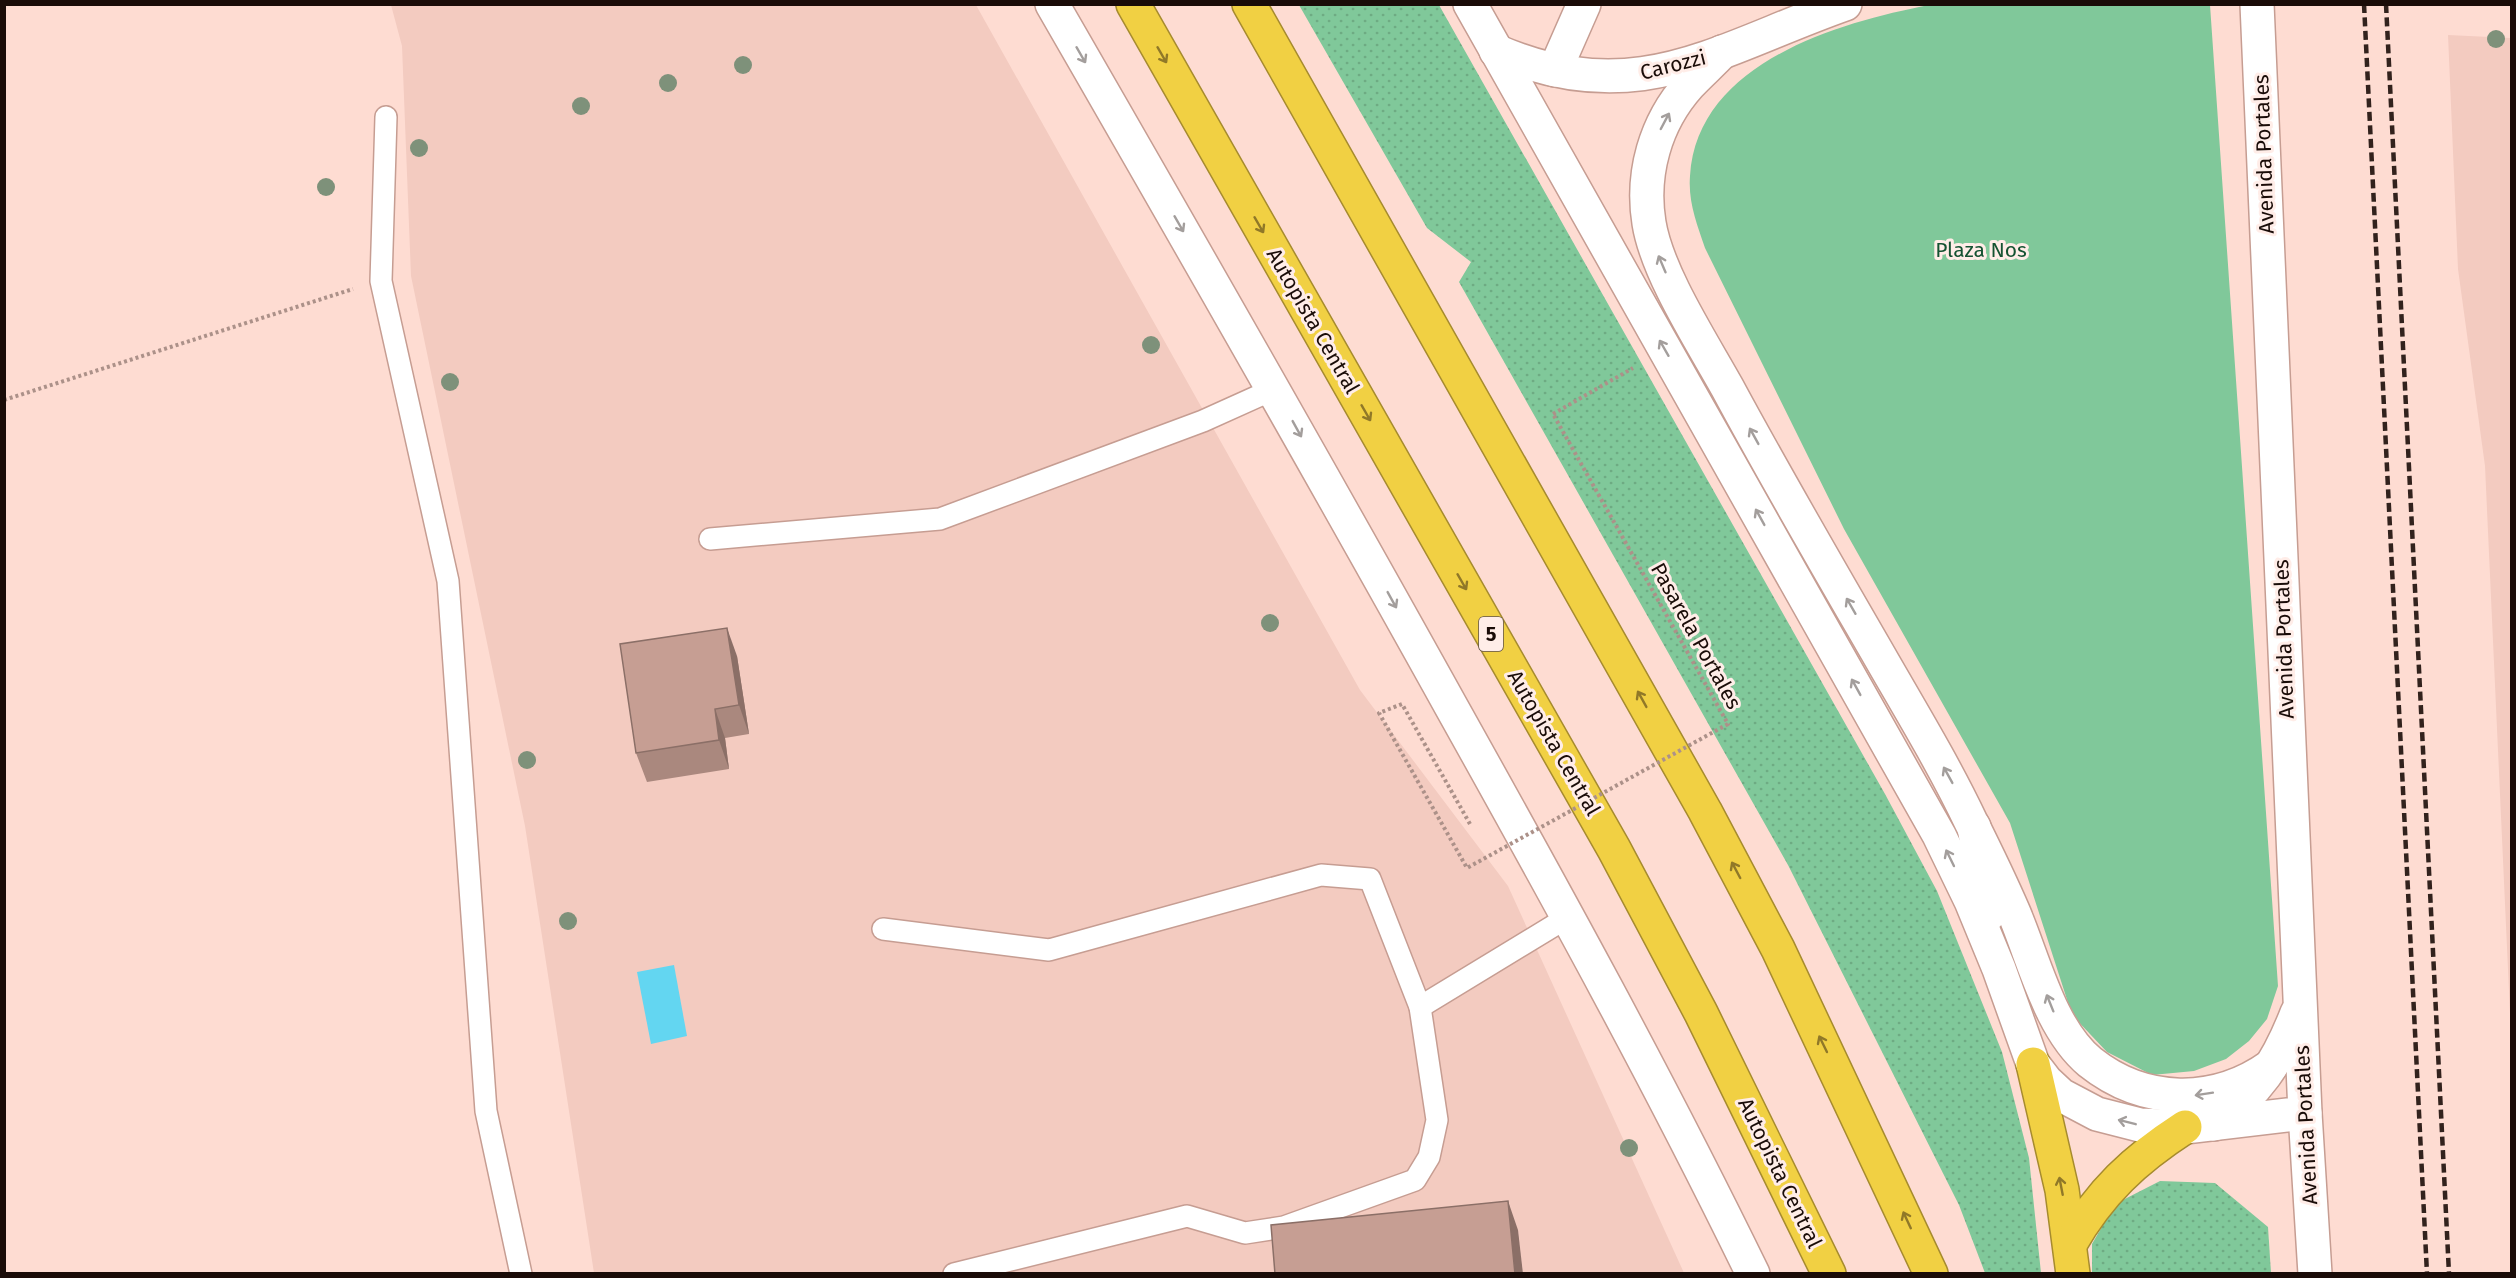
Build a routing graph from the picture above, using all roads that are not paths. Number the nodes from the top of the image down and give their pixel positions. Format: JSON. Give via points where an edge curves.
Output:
{"nodes":[{"id":1,"x":1052,"y":4,"type":"edge"},
{"id":2,"x":1134,"y":4,"type":"edge"},
{"id":3,"x":1249,"y":4,"type":"edge"},
{"id":4,"x":1470,"y":4,"type":"edge"},
{"id":5,"x":1584,"y":4,"type":"edge"},
{"id":6,"x":1845,"y":4,"type":"edge"},
{"id":7,"x":2257,"y":4,"type":"edge"},
{"id":8,"x":1496,"y":51,"type":"junction"},
{"id":9,"x":1722,"y":52,"type":"junction"},
{"id":10,"x":1555,"y":70,"type":"junction"},
{"id":11,"x":386,"y":117,"type":"dead end"},
{"id":12,"x":1275,"y":389,"type":"junction"},
{"id":13,"x":710,"y":539,"type":"dead end"},
{"id":14,"x":1974,"y":827,"type":"junction"},
{"id":15,"x":1568,"y":917,"type":"junction"},
{"id":16,"x":883,"y":929,"type":"dead end"},
{"id":17,"x":2000,"y":969,"type":"junction"},
{"id":18,"x":1420,"y":1006,"type":"junction"},
{"id":19,"x":2300,"y":1006,"type":"junction"},
{"id":20,"x":2276,"y":1062,"type":"junction"},
{"id":21,"x":2033,"y":1064,"type":"junction"},
{"id":22,"x":2305,"y":1113,"type":"junction"},
{"id":23,"x":2200,"y":1126,"type":"junction"},
{"id":24,"x":2071,"y":1259,"type":"edge"},
{"id":25,"x":520,"y":1274,"type":"edge"},
{"id":26,"x":954,"y":1274,"type":"edge"},
{"id":27,"x":1753,"y":1274,"type":"edge"},
{"id":28,"x":1829,"y":1274,"type":"edge"},
{"id":29,"x":1931,"y":1274,"type":"edge"},
{"id":30,"x":2315,"y":1274,"type":"edge"}],
"edges":[{"from":1,"to":12,"type":"main road","one_way":true},
{"from":2,"to":28,"type":"highway","name":"Autopista Central","number":"5","one_way":true,"via":[[1614,849],[1707,1024]]},
{"from":29,"to":3,"type":"highway","one_way":true,"via":[[1783,960],[1705,811]]},
{"from":4,"to":8,"type":"main road"},
{"from":5,"to":10,"type":"main road"},
{"from":6,"to":9,"type":"main road","name":"Carozzi"},
{"from":7,"to":19,"type":"main road","name":"Avenida Portales"},
{"from":8,"to":10,"type":"main road","name":"Carozzi"},
{"from":17,"to":8,"type":"main road","one_way":true,"via":[[1939,835]]},
{"from":9,"to":10,"type":"main road","name":"Carozzi","via":[[1655,74],[1584,76]]},
{"from":14,"to":9,"type":"main road","one_way":true,"via":[[1754,437],[1656,250],[1646,201],[1647,176],[1658,135],[1673,105]]},
{"from":11,"to":25,"type":"lane","via":[[381,280],[448,581],[486,1111]]},
{"from":12,"to":13,"type":"lane","via":[[1203,421],[939,519]]},
{"from":12,"to":15,"type":"main road","one_way":true},
{"from":14,"to":17,"type":"main road"},
{"from":20,"to":14,"type":"main road","one_way":true,"via":[[2232,1088],[2182,1097],[2132,1087],[2108,1075],[2069,1039],[2055,1015]]},
{"from":15,"to":18,"type":"lane"},
{"from":15,"to":27,"type":"main road","via":[[1642,1053]]},
{"from":16,"to":18,"type":"lane","via":[[1048,950],[1321,875],[1370,879]]},
{"from":17,"to":21,"type":"main road"},
{"from":18,"to":26,"type":"lane","via":[[1437,1120],[1429,1157],[1414,1180],[1284,1227],[1245,1233],[1187,1216]]},
{"from":19,"to":20,"type":"main road"},
{"from":19,"to":22,"type":"main road","name":"Avenida Portales"},
{"from":20,"to":23,"type":"main road","via":[[2235,1109]]},
{"from":23,"to":21,"type":"main road","one_way":true,"via":[[2140,1125],[2097,1114],[2061,1095]]},
{"from":24,"to":21,"type":"highway","one_way":true,"via":[[2051,1140]]},
{"from":22,"to":23,"type":"main road"},
{"from":22,"to":30,"type":"main road","name":"Avenida Portales"},
{"from":23,"to":24,"type":"highway","via":[[2151,1149],[2121,1175],[2090,1212]]}]}
